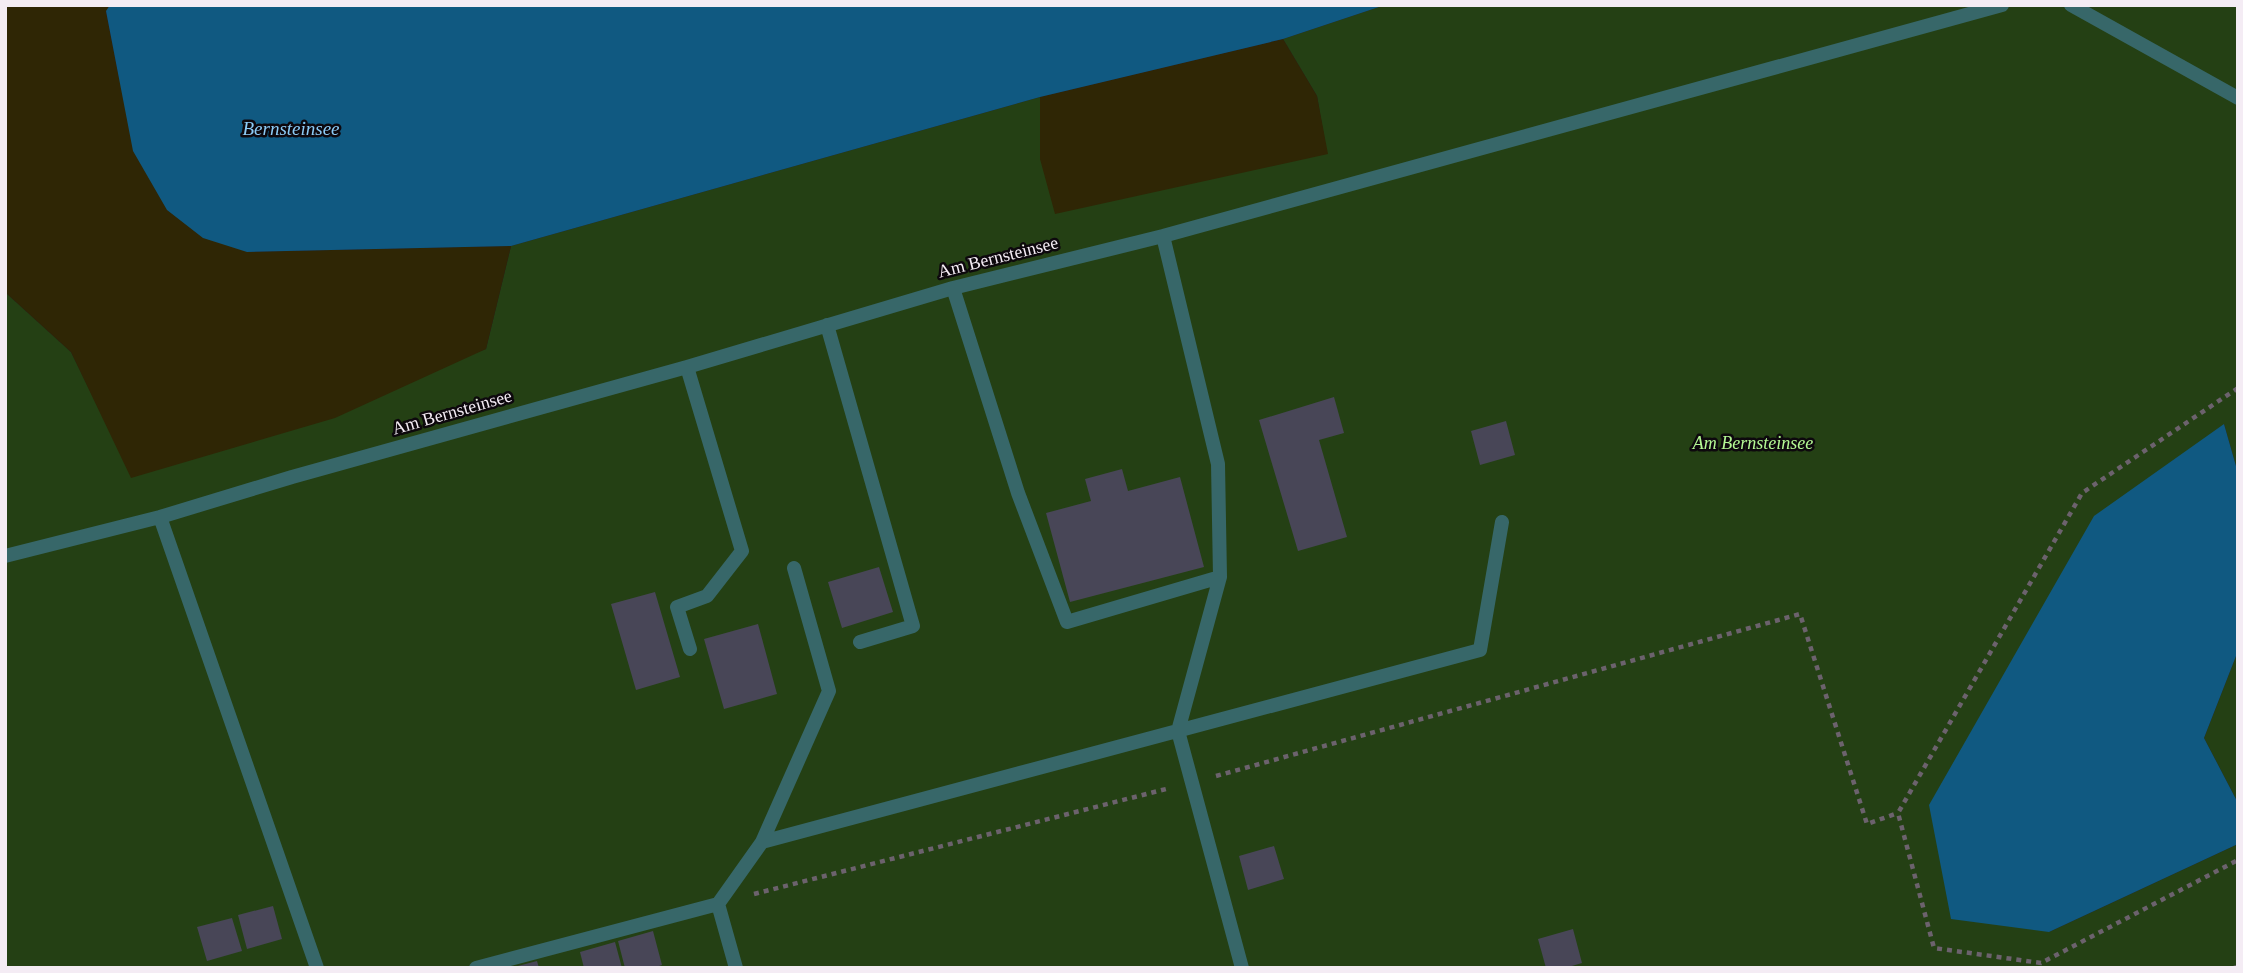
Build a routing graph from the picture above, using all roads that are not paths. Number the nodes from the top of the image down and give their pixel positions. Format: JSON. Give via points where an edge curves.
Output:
{"nodes":[{"id":1,"x":2002,"y":5,"type":"edge"},
{"id":2,"x":2071,"y":5,"type":"edge"},
{"id":3,"x":2238,"y":98,"type":"edge"},
{"id":4,"x":1163,"y":236,"type":"junction"},
{"id":5,"x":953,"y":288,"type":"junction"},
{"id":6,"x":827,"y":325,"type":"junction"},
{"id":7,"x":687,"y":367,"type":"junction"},
{"id":8,"x":160,"y":517,"type":"junction"},
{"id":9,"x":1502,"y":522,"type":"dead end"},
{"id":10,"x":5,"y":556,"type":"edge"},
{"id":11,"x":794,"y":568,"type":"dead end"},
{"id":12,"x":1220,"y":577,"type":"junction"},
{"id":13,"x":860,"y":642,"type":"dead end"},
{"id":14,"x":690,"y":649,"type":"dead end"},
{"id":15,"x":1178,"y":731,"type":"junction"},
{"id":16,"x":761,"y":842,"type":"junction"},
{"id":17,"x":718,"y":904,"type":"junction"},
{"id":18,"x":317,"y":968,"type":"edge"},
{"id":19,"x":476,"y":968,"type":"edge"},
{"id":20,"x":736,"y":968,"type":"edge"},
{"id":21,"x":1242,"y":968,"type":"edge"}],
"edges":[{"from":1,"to":4,"type":"lane","name":"Am Bernsteinsee"},
{"from":2,"to":3,"type":"lane"},
{"from":4,"to":5,"type":"lane","name":"Am Bernsteinsee"},
{"from":4,"to":12,"type":"lane","via":[[1218,464]]},
{"from":5,"to":6,"type":"lane","name":"Am Bernsteinsee"},
{"from":5,"to":12,"type":"lane","via":[[1018,493],[1067,622]]},
{"from":6,"to":7,"type":"lane","name":"Am Bernsteinsee"},
{"from":6,"to":13,"type":"lane","via":[[914,626]]},
{"from":7,"to":8,"type":"lane","name":"Am Bernsteinsee"},
{"from":7,"to":14,"type":"lane","via":[[742,551],[707,596],[677,607]]},
{"from":8,"to":10,"type":"lane","name":"Am Bernsteinsee"},
{"from":8,"to":18,"type":"lane"},
{"from":9,"to":15,"type":"lane","via":[[1480,650]]},
{"from":11,"to":16,"type":"lane","via":[[829,691]]},
{"from":12,"to":15,"type":"lane"},
{"from":15,"to":16,"type":"lane"},
{"from":15,"to":21,"type":"lane"},
{"from":16,"to":17,"type":"lane"},
{"from":17,"to":19,"type":"lane"},
{"from":17,"to":20,"type":"lane"}]}
